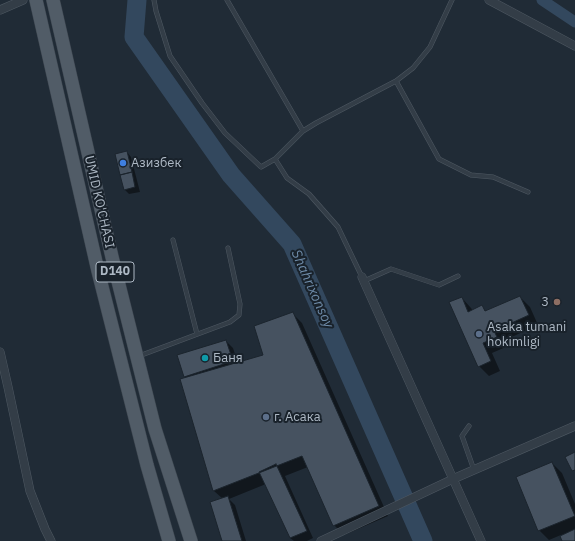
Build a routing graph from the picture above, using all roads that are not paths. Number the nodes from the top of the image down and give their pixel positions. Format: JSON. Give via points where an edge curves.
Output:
{"nodes":[{"id":1,"x":23,"y":0,"type":"edge"},
{"id":2,"x":36,"y":0,"type":"edge"},
{"id":3,"x":53,"y":0,"type":"edge"},
{"id":4,"x":154,"y":0,"type":"edge"},
{"id":5,"x":227,"y":0,"type":"edge"},
{"id":6,"x":452,"y":0,"type":"edge"},
{"id":7,"x":490,"y":0,"type":"edge"},
{"id":8,"x":0,"y":10,"type":"edge"},
{"id":9,"x":575,"y":46,"type":"edge"},
{"id":10,"x":396,"y":81,"type":"junction"},
{"id":11,"x":303,"y":130,"type":"junction"},
{"id":12,"x":275,"y":159,"type":"junction"},
{"id":13,"x":528,"y":192,"type":"dead end"},
{"id":14,"x":173,"y":240,"type":"dead end"},
{"id":15,"x":228,"y":248,"type":"dead end"},
{"id":16,"x":458,"y":276,"type":"dead end"},
{"id":17,"x":363,"y":279,"type":"junction"},
{"id":18,"x":197,"y":334,"type":"junction"},
{"id":19,"x":0,"y":352,"type":"edge"},
{"id":20,"x":137,"y":357,"type":"junction"},
{"id":21,"x":469,"y":426,"type":"dead end"},
{"id":22,"x":575,"y":426,"type":"edge"},
{"id":23,"x":165,"y":459,"type":"junction"},
{"id":24,"x":148,"y":465,"type":"junction"},
{"id":25,"x":474,"y":470,"type":"junction"},
{"id":26,"x":453,"y":479,"type":"junction"},
{"id":27,"x":51,"y":541,"type":"edge"},
{"id":28,"x":169,"y":541,"type":"edge"},
{"id":29,"x":190,"y":541,"type":"edge"},
{"id":30,"x":321,"y":541,"type":"edge"},
{"id":31,"x":480,"y":541,"type":"edge"}],
"edges":[{"from":1,"to":8,"type":"street"},
{"from":2,"to":24,"type":"main road","name":"UMID KO'CHASI","number":"D140","via":[[98,271]]},
{"from":3,"to":20,"type":"main road","name":"UMID KO'CHASI","number":"D140"},
{"from":4,"to":12,"type":"lane","via":[[170,56],[202,103],[225,133],[261,166]]},
{"from":5,"to":11,"type":"lane"},
{"from":6,"to":10,"type":"lane","via":[[430,47],[413,68]]},
{"from":7,"to":9,"type":"street"},
{"from":10,"to":11,"type":"lane"},
{"from":10,"to":13,"type":"lane","via":[[439,159],[471,175],[493,177]]},
{"from":11,"to":12,"type":"lane"},
{"from":12,"to":17,"type":"lane","via":[[287,178],[309,194],[338,227]]},
{"from":14,"to":18,"type":"lane"},
{"from":15,"to":18,"type":"lane","via":[[240,304],[240,316]]},
{"from":16,"to":17,"type":"lane","via":[[439,285],[391,269]]},
{"from":17,"to":26,"type":"street"},
{"from":18,"to":20,"type":"lane"},
{"from":19,"to":27,"type":"street","via":[[30,491]]},
{"from":20,"to":23,"type":"main road","name":"UMID KO'CHASI","number":"D140"},
{"from":21,"to":25,"type":"lane","via":[[462,436]]},
{"from":22,"to":25,"type":"street"},
{"from":23,"to":24,"type":"main road"},
{"from":23,"to":29,"type":"main road","name":"UMID KO'CHASI","number":"D140"},
{"from":24,"to":28,"type":"main road","name":"UMID KO'CHASI","number":"D140"},
{"from":25,"to":26,"type":"street"},
{"from":26,"to":30,"type":"street"},
{"from":26,"to":31,"type":"street"}]}
